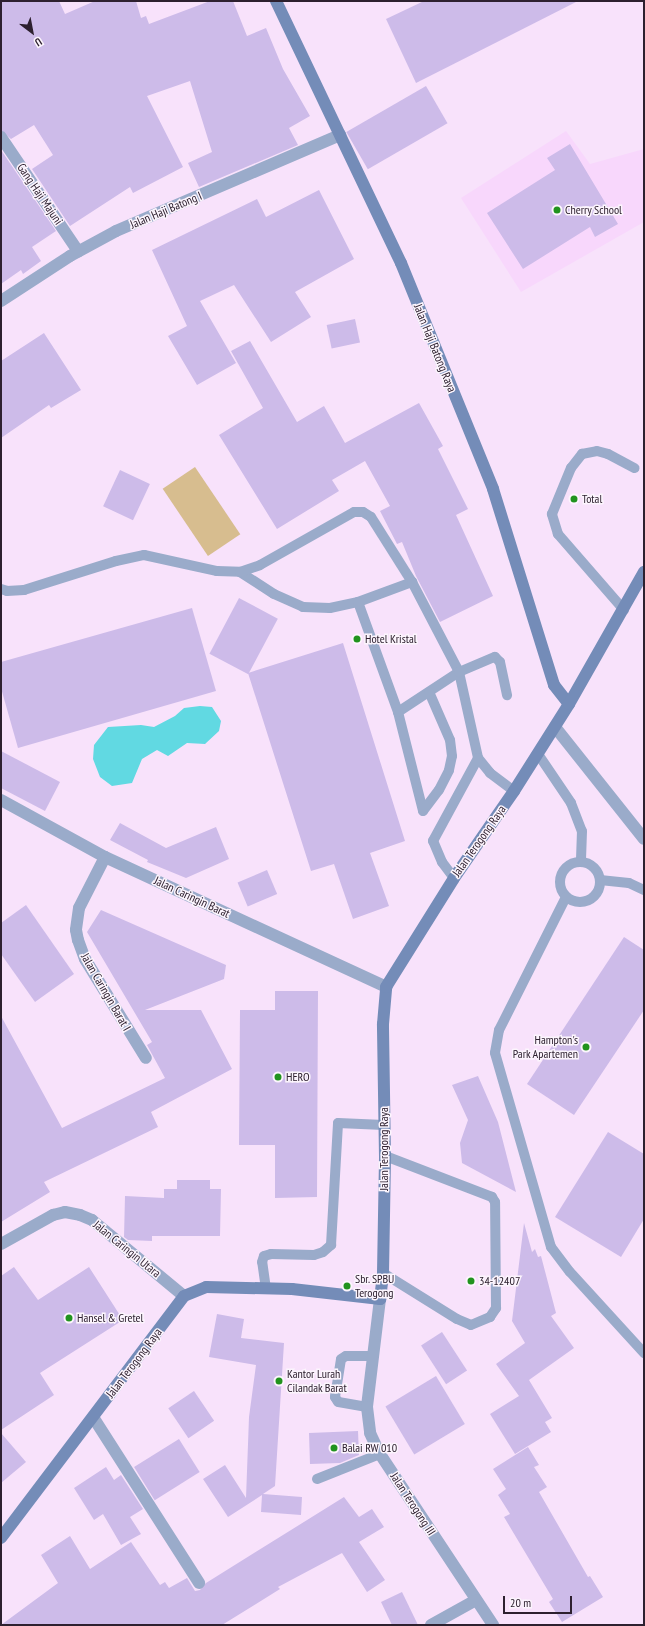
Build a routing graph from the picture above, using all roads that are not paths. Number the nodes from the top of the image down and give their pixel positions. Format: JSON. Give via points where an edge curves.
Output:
{"nodes":[{"id":1,"x":276,"y":1,"type":"edge"},
{"id":2,"x":340,"y":135,"type":"junction"},
{"id":3,"x":1,"y":137,"type":"edge"},
{"id":4,"x":78,"y":251,"type":"junction"},
{"id":5,"x":1,"y":301,"type":"edge"},
{"id":6,"x":634,"y":468,"type":"dead end"},
{"id":7,"x":240,"y":572,"type":"junction"},
{"id":8,"x":644,"y":572,"type":"edge"},
{"id":9,"x":412,"y":582,"type":"junction"},
{"id":10,"x":1,"y":589,"type":"edge"},
{"id":11,"x":358,"y":602,"type":"junction"},
{"id":12,"x":624,"y":610,"type":"junction"},
{"id":13,"x":459,"y":672,"type":"junction"},
{"id":14,"x":429,"y":692,"type":"junction"},
{"id":15,"x":507,"y":695,"type":"dead end"},
{"id":16,"x":569,"y":704,"type":"junction"},
{"id":17,"x":398,"y":712,"type":"junction"},
{"id":18,"x":555,"y":727,"type":"junction"},
{"id":19,"x":538,"y":754,"type":"junction"},
{"id":20,"x":478,"y":758,"type":"junction"},
{"id":21,"x":514,"y":791,"type":"junction"},
{"id":22,"x":1,"y":800,"type":"edge"},
{"id":23,"x":644,"y":839,"type":"edge"},
{"id":24,"x":105,"y":857,"type":"junction"},
{"id":25,"x":581,"y":862,"type":"junction"},
{"id":26,"x":454,"y":878,"type":"junction"},
{"id":27,"x":600,"y":880,"type":"junction"},
{"id":28,"x":644,"y":890,"type":"edge"},
{"id":29,"x":566,"y":897,"type":"junction"},
{"id":30,"x":386,"y":987,"type":"junction"},
{"id":31,"x":146,"y":1058,"type":"dead end"},
{"id":32,"x":384,"y":1125,"type":"junction"},
{"id":33,"x":385,"y":1156,"type":"junction"},
{"id":34,"x":1,"y":1244,"type":"edge"},
{"id":35,"x":383,"y":1273,"type":"junction"},
{"id":36,"x":266,"y":1289,"type":"junction"},
{"id":37,"x":184,"y":1296,"type":"junction"},
{"id":38,"x":380,"y":1299,"type":"junction"},
{"id":39,"x":644,"y":1353,"type":"edge"},
{"id":40,"x":373,"y":1356,"type":"junction"},
{"id":41,"x":367,"y":1407,"type":"junction"},
{"id":42,"x":93,"y":1417,"type":"junction"},
{"id":43,"x":380,"y":1454,"type":"junction"},
{"id":44,"x":317,"y":1479,"type":"dead end"},
{"id":45,"x":1,"y":1538,"type":"edge"},
{"id":46,"x":199,"y":1583,"type":"dead end"},
{"id":47,"x":476,"y":1600,"type":"junction"},
{"id":48,"x":431,"y":1625,"type":"edge"},
{"id":49,"x":493,"y":1625,"type":"edge"}],
"edges":[{"from":1,"to":2,"type":"street","name":"Jalan Haji Batong Raya"},
{"from":2,"to":4,"type":"street","name":"Jalan Haji Batong I"},
{"from":2,"to":16,"type":"street","name":"Jalan Haji Batong Raya","via":[[401,263],[493,489],[554,685]]},
{"from":3,"to":4,"type":"street","name":"Gang Haji Majuni"},
{"from":4,"to":5,"type":"street","name":"Jalan Haji Batong I"},
{"from":6,"to":12,"type":"lane","via":[[597,451],[582,454],[571,468],[552,514],[558,534]]},
{"from":7,"to":9,"type":"lane","via":[[260,565],[358,511],[371,517]]},
{"from":7,"to":10,"type":"lane","via":[[217,571],[144,555],[116,561],[24,590]]},
{"from":7,"to":11,"type":"lane","via":[[274,594],[303,607],[330,608]]},
{"from":8,"to":12,"type":"street","name":"Jalan Terogong Raya"},
{"from":9,"to":11,"type":"lane"},
{"from":9,"to":13,"type":"lane"},
{"from":11,"to":17,"type":"lane"},
{"from":12,"to":16,"type":"street","name":"Jalan Terogong Raya"},
{"from":13,"to":14,"type":"lane"},
{"from":13,"to":15,"type":"lane","via":[[494,657],[500,662]]},
{"from":13,"to":20,"type":"lane"},
{"from":14,"to":17,"type":"lane"},
{"from":14,"to":17,"type":"lane","via":[[450,740],[452,756],[449,770],[439,790],[424,811]]},
{"from":16,"to":18,"type":"street","name":"Jalan Terogong Raya"},
{"from":18,"to":19,"type":"street","name":"Jalan Terogong Raya"},
{"from":18,"to":23,"type":"street"},
{"from":19,"to":21,"type":"street","name":"Jalan Terogong Raya"},
{"from":19,"to":25,"type":"lane","via":[[571,803],[582,831]]},
{"from":20,"to":21,"type":"lane","via":[[490,773]]},
{"from":20,"to":26,"type":"lane","via":[[434,841],[442,862]]},
{"from":21,"to":26,"type":"street","name":"Jalan Terogong Raya"},
{"from":22,"to":24,"type":"street","name":"Jalan Caringin Barat"},
{"from":24,"to":30,"type":"street","name":"Jalan Caringin Barat"},
{"from":24,"to":31,"type":"street","name":"Jalan Caringin Barat I","via":[[79,908],[76,930],[78,940],[85,959]]},
{"from":25,"to":27,"type":"lane","via":[[594,868]]},
{"from":25,"to":29,"type":"lane","via":[[568,866],[560,878]]},
{"from":26,"to":30,"type":"street","name":"Jalan Terogong Raya"},
{"from":27,"to":28,"type":"lane","via":[[629,883]]},
{"from":27,"to":29,"type":"lane","via":[[597,894],[592,898],[579,902]]},
{"from":29,"to":39,"type":"lane","via":[[499,1030],[495,1053],[551,1247],[570,1272]]},
{"from":30,"to":32,"type":"street","name":"Jalan Terogong Raya","via":[[383,1024]]},
{"from":32,"to":33,"type":"street","name":"Jalan Terogong Raya"},
{"from":32,"to":36,"type":"lane","via":[[338,1123],[331,1244],[323,1252],[314,1255],[264,1256],[262,1262]]},
{"from":33,"to":35,"type":"street","name":"Jalan Terogong Raya"},
{"from":33,"to":35,"type":"lane","via":[[492,1197],[495,1202],[496,1308],[490,1317],[471,1325]]},
{"from":34,"to":37,"type":"street","name":"Jalan Caringin Utara","via":[[54,1215],[65,1212],[80,1215],[92,1220]]},
{"from":35,"to":38,"type":"street","name":"Jalan Terogong Raya"},
{"from":36,"to":37,"type":"street","via":[[206,1287]]},
{"from":36,"to":38,"type":"street"},
{"from":37,"to":42,"type":"street","name":"Jalan Terogong Raya"},
{"from":38,"to":40,"type":"street","name":"Jalan Terogong III"},
{"from":40,"to":41,"type":"street","name":"Jalan Terogong III"},
{"from":40,"to":41,"type":"lane","via":[[346,1356],[341,1360],[335,1397],[338,1402]]},
{"from":41,"to":43,"type":"street","name":"Jalan Terogong III","via":[[368,1424]]},
{"from":42,"to":45,"type":"street","name":"Jalan Terogong Raya"},
{"from":42,"to":46,"type":"street"},
{"from":43,"to":44,"type":"lane"},
{"from":43,"to":47,"type":"street","name":"Jalan Terogong III"},
{"from":47,"to":48,"type":"street"},
{"from":47,"to":49,"type":"street","name":"Jalan Terogong III"}]}
